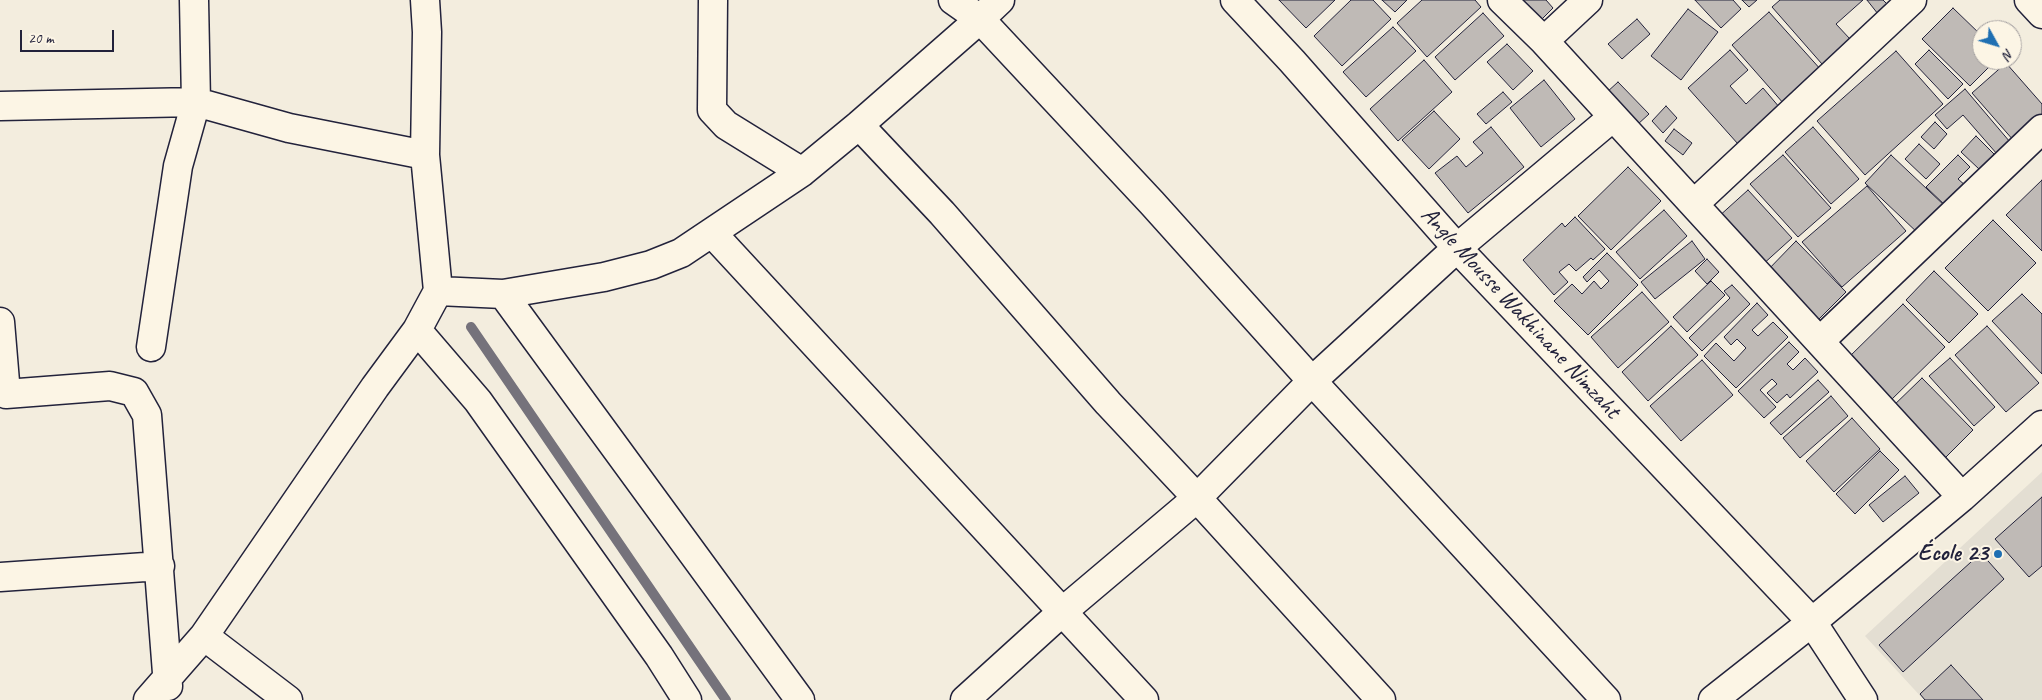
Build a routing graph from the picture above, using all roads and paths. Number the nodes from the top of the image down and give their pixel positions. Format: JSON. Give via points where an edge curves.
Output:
{"nodes":[{"id":1,"x":194,"y":0,"type":"edge"},
{"id":2,"x":425,"y":0,"type":"edge"},
{"id":3,"x":713,"y":0,"type":"edge"},
{"id":4,"x":953,"y":0,"type":"edge"},
{"id":5,"x":1000,"y":0,"type":"edge"},
{"id":6,"x":1235,"y":0,"type":"edge"},
{"id":7,"x":1502,"y":0,"type":"edge"},
{"id":8,"x":1588,"y":0,"type":"edge"},
{"id":9,"x":1912,"y":0,"type":"edge"},
{"id":10,"x":2029,"y":0,"type":"edge"},
{"id":11,"x":2042,"y":14,"type":"edge"},
{"id":12,"x":980,"y":19,"type":"junction"},
{"id":13,"x":1544,"y":41,"type":"junction"},
{"id":14,"x":196,"y":102,"type":"junction"},
{"id":15,"x":0,"y":106,"type":"edge"},
{"id":16,"x":1613,"y":118,"type":"junction"},
{"id":17,"x":859,"y":124,"type":"junction"},
{"id":18,"x":2042,"y":129,"type":"edge"},
{"id":19,"x":425,"y":155,"type":"junction"},
{"id":20,"x":802,"y":172,"type":"junction"},
{"id":21,"x":1694,"y":204,"type":"junction"},
{"id":22,"x":712,"y":233,"type":"junction"},
{"id":23,"x":1457,"y":248,"type":"junction"},
{"id":24,"x":438,"y":290,"type":"junction"},
{"id":25,"x":503,"y":294,"type":"junction"},
{"id":26,"x":0,"y":322,"type":"edge"},
{"id":27,"x":417,"y":330,"type":"junction"},
{"id":28,"x":1820,"y":341,"type":"junction"},
{"id":29,"x":151,"y":347,"type":"dead end"},
{"id":30,"x":1312,"y":381,"type":"junction"},
{"id":31,"x":3,"y":394,"type":"edge"},
{"id":32,"x":2042,"y":425,"type":"edge"},
{"id":33,"x":1962,"y":497,"type":"junction"},
{"id":34,"x":1197,"y":498,"type":"junction"},
{"id":35,"x":160,"y":566,"type":"junction"},
{"id":36,"x":0,"y":577,"type":"edge"},
{"id":37,"x":1062,"y":612,"type":"junction"},
{"id":38,"x":1812,"y":622,"type":"junction"},
{"id":39,"x":204,"y":636,"type":"junction"},
{"id":40,"x":168,"y":688,"type":"edge"},
{"id":41,"x":148,"y":700,"type":"edge"},
{"id":42,"x":288,"y":700,"type":"edge"},
{"id":43,"x":688,"y":700,"type":"edge"},
{"id":44,"x":800,"y":700,"type":"edge"},
{"id":45,"x":965,"y":700,"type":"edge"},
{"id":46,"x":1144,"y":700,"type":"edge"},
{"id":47,"x":1381,"y":700,"type":"edge"},
{"id":48,"x":1606,"y":700,"type":"edge"},
{"id":49,"x":1713,"y":700,"type":"edge"},
{"id":50,"x":1863,"y":700,"type":"edge"}],
"edges":[{"from":1,"to":14,"type":"street"},
{"from":2,"to":19,"type":"street"},
{"from":3,"to":20,"type":"street","via":[[712,110],[726,125]]},
{"from":4,"to":12,"type":"street"},
{"from":5,"to":12,"type":"street"},
{"from":6,"to":23,"type":"street","name":"Angle Mousse Wakhinane Nimzaht"},
{"from":7,"to":13,"type":"street"},
{"from":8,"to":13,"type":"street"},
{"from":9,"to":21,"type":"street"},
{"from":10,"to":11,"type":"street"},
{"from":12,"to":17,"type":"street"},
{"from":12,"to":30,"type":"street"},
{"from":13,"to":16,"type":"street"},
{"from":14,"to":15,"type":"street"},
{"from":14,"to":19,"type":"street","via":[[289,128]]},
{"from":14,"to":29,"type":"street","via":[[178,166]]},
{"from":16,"to":21,"type":"street"},
{"from":16,"to":23,"type":"street"},
{"from":17,"to":20,"type":"street"},
{"from":17,"to":34,"type":"street"},
{"from":18,"to":28,"type":"street"},
{"from":19,"to":24,"type":"street"},
{"from":20,"to":22,"type":"street"},
{"from":21,"to":28,"type":"street"},
{"from":22,"to":25,"type":"street","via":[[681,253],[651,265],[604,277]]},
{"from":22,"to":37,"type":"street"},
{"from":23,"to":30,"type":"street"},
{"from":23,"to":38,"type":"street","name":"Angle Mousse Wakhinane Nimzaht"},
{"from":24,"to":25,"type":"street"},
{"from":24,"to":27,"type":"street"},
{"from":25,"to":44,"type":"street"},
{"from":26,"to":31,"type":"street"},
{"from":27,"to":39,"type":"street"},
{"from":27,"to":43,"type":"street","via":[[478,401]]},
{"from":28,"to":33,"type":"street"},
{"from":30,"to":34,"type":"street"},
{"from":30,"to":48,"type":"street"},
{"from":31,"to":35,"type":"street","via":[[110,386],[134,392],[147,415]]},
{"from":32,"to":33,"type":"street"},
{"from":33,"to":38,"type":"street"},
{"from":34,"to":37,"type":"street"},
{"from":34,"to":47,"type":"street"},
{"from":35,"to":36,"type":"street"},
{"from":35,"to":40,"type":"street"},
{"from":37,"to":45,"type":"street"},
{"from":37,"to":46,"type":"street"},
{"from":38,"to":49,"type":"street"},
{"from":38,"to":50,"type":"street","name":"Angle Mousse Wakhinane Nimzaht"},
{"from":39,"to":40,"type":"street"},
{"from":39,"to":42,"type":"street"},
{"from":40,"to":41,"type":"street"}]}
